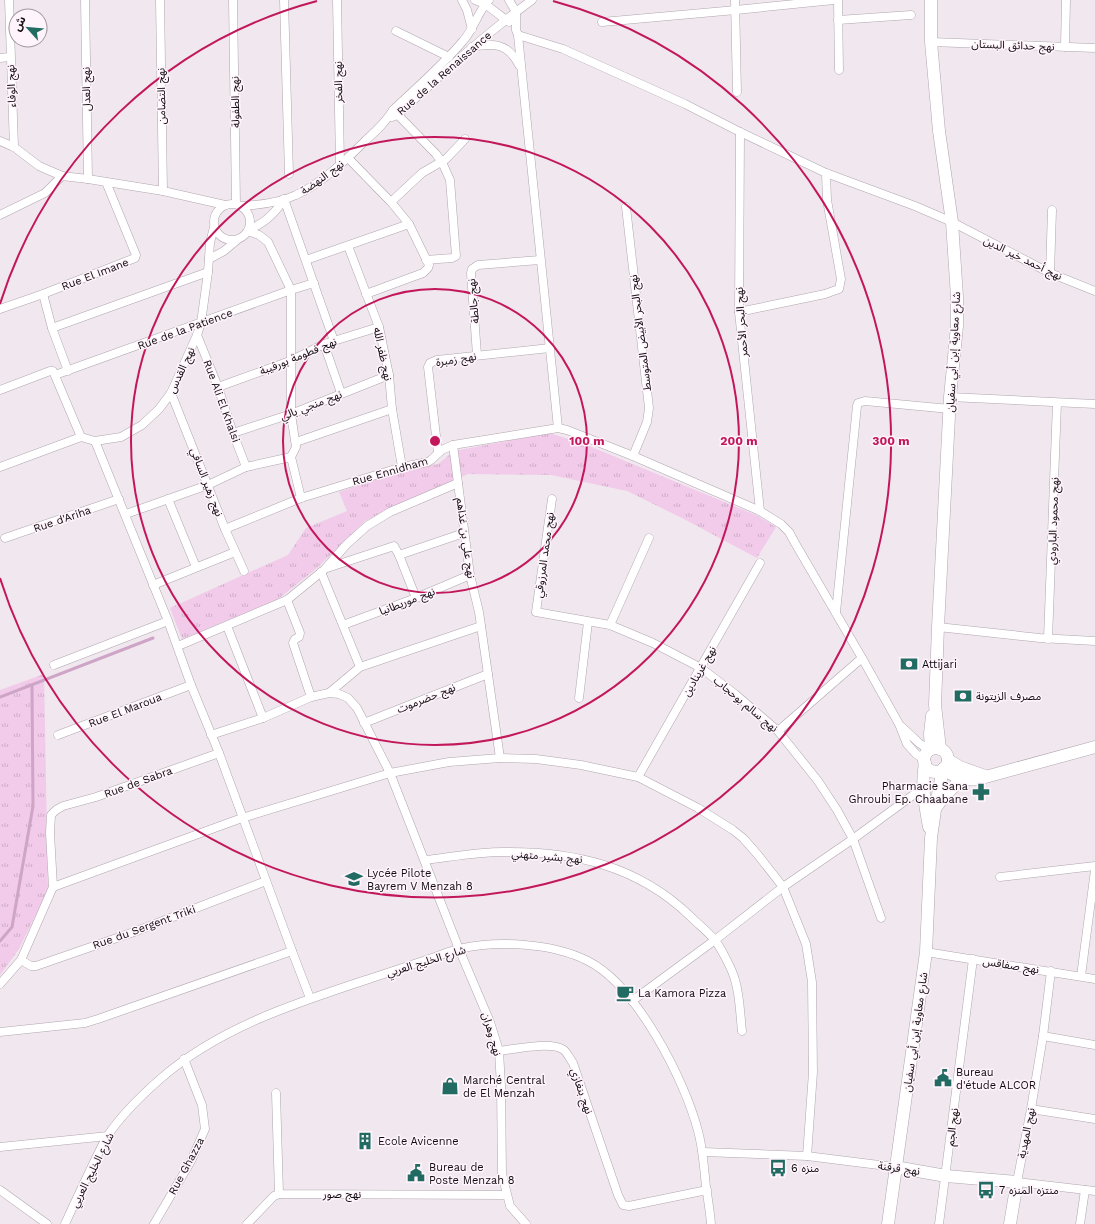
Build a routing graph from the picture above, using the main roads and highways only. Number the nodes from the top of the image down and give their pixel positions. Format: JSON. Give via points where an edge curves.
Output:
{"nodes":[{"id":1,"x":931,"y":0,"type":"edge"},
{"id":2,"x":1095,"y":747,"type":"edge"},
{"id":3,"x":930,"y":754,"type":"junction"},
{"id":4,"x":945,"y":766,"type":"junction"},
{"id":5,"x":986,"y":777,"type":"junction"},
{"id":6,"x":962,"y":779,"type":"junction"},
{"id":7,"x":934,"y":810,"type":"junction"},
{"id":8,"x":931,"y":838,"type":"junction"},
{"id":9,"x":895,"y":1167,"type":"junction"},
{"id":10,"x":1017,"y":1182,"type":"joint"},
{"id":11,"x":888,"y":1224,"type":"edge"},
{"id":12,"x":1010,"y":1224,"type":"edge"}],
"edges":[{"from":1,"to":3,"type":"main road","name":"شارع معاوية إبن أبي سفيان","via":[[931,42],[939,131],[952,222],[957,326],[950,403],[936,705],[931,720]]},
{"from":2,"to":5,"type":"main road"},
{"from":3,"to":4,"type":"main road","via":[[947,755]]},
{"from":3,"to":4,"type":"main road","via":[[929,769],[940,771]]},
{"from":3,"to":8,"type":"main road","name":"شارع معاوية إبن أبي سفيان","via":[[922,777],[922,789]]},
{"from":4,"to":5,"type":"main road"},
{"from":4,"to":6,"type":"main road","via":[[949,773]]},
{"from":4,"to":7,"type":"main road","name":"شارع معاوية إبن أبي سفيان"},
{"from":5,"to":6,"type":"main road"},
{"from":6,"to":7,"type":"main road"},
{"from":7,"to":8,"type":"main road","name":"شارع معاوية إبن أبي سفيان"},
{"from":8,"to":9,"type":"main road","name":"شارع معاوية إبن أبي سفيان","via":[[926,952]]},
{"from":9,"to":10,"type":"main road","name":"نهج قرقنة","via":[[946,1176]]},
{"from":9,"to":11,"type":"main road","name":"شارع معاوية إبن أبي سفيان"},
{"from":10,"to":12,"type":"main road","name":"نهج المهدية"}]}
